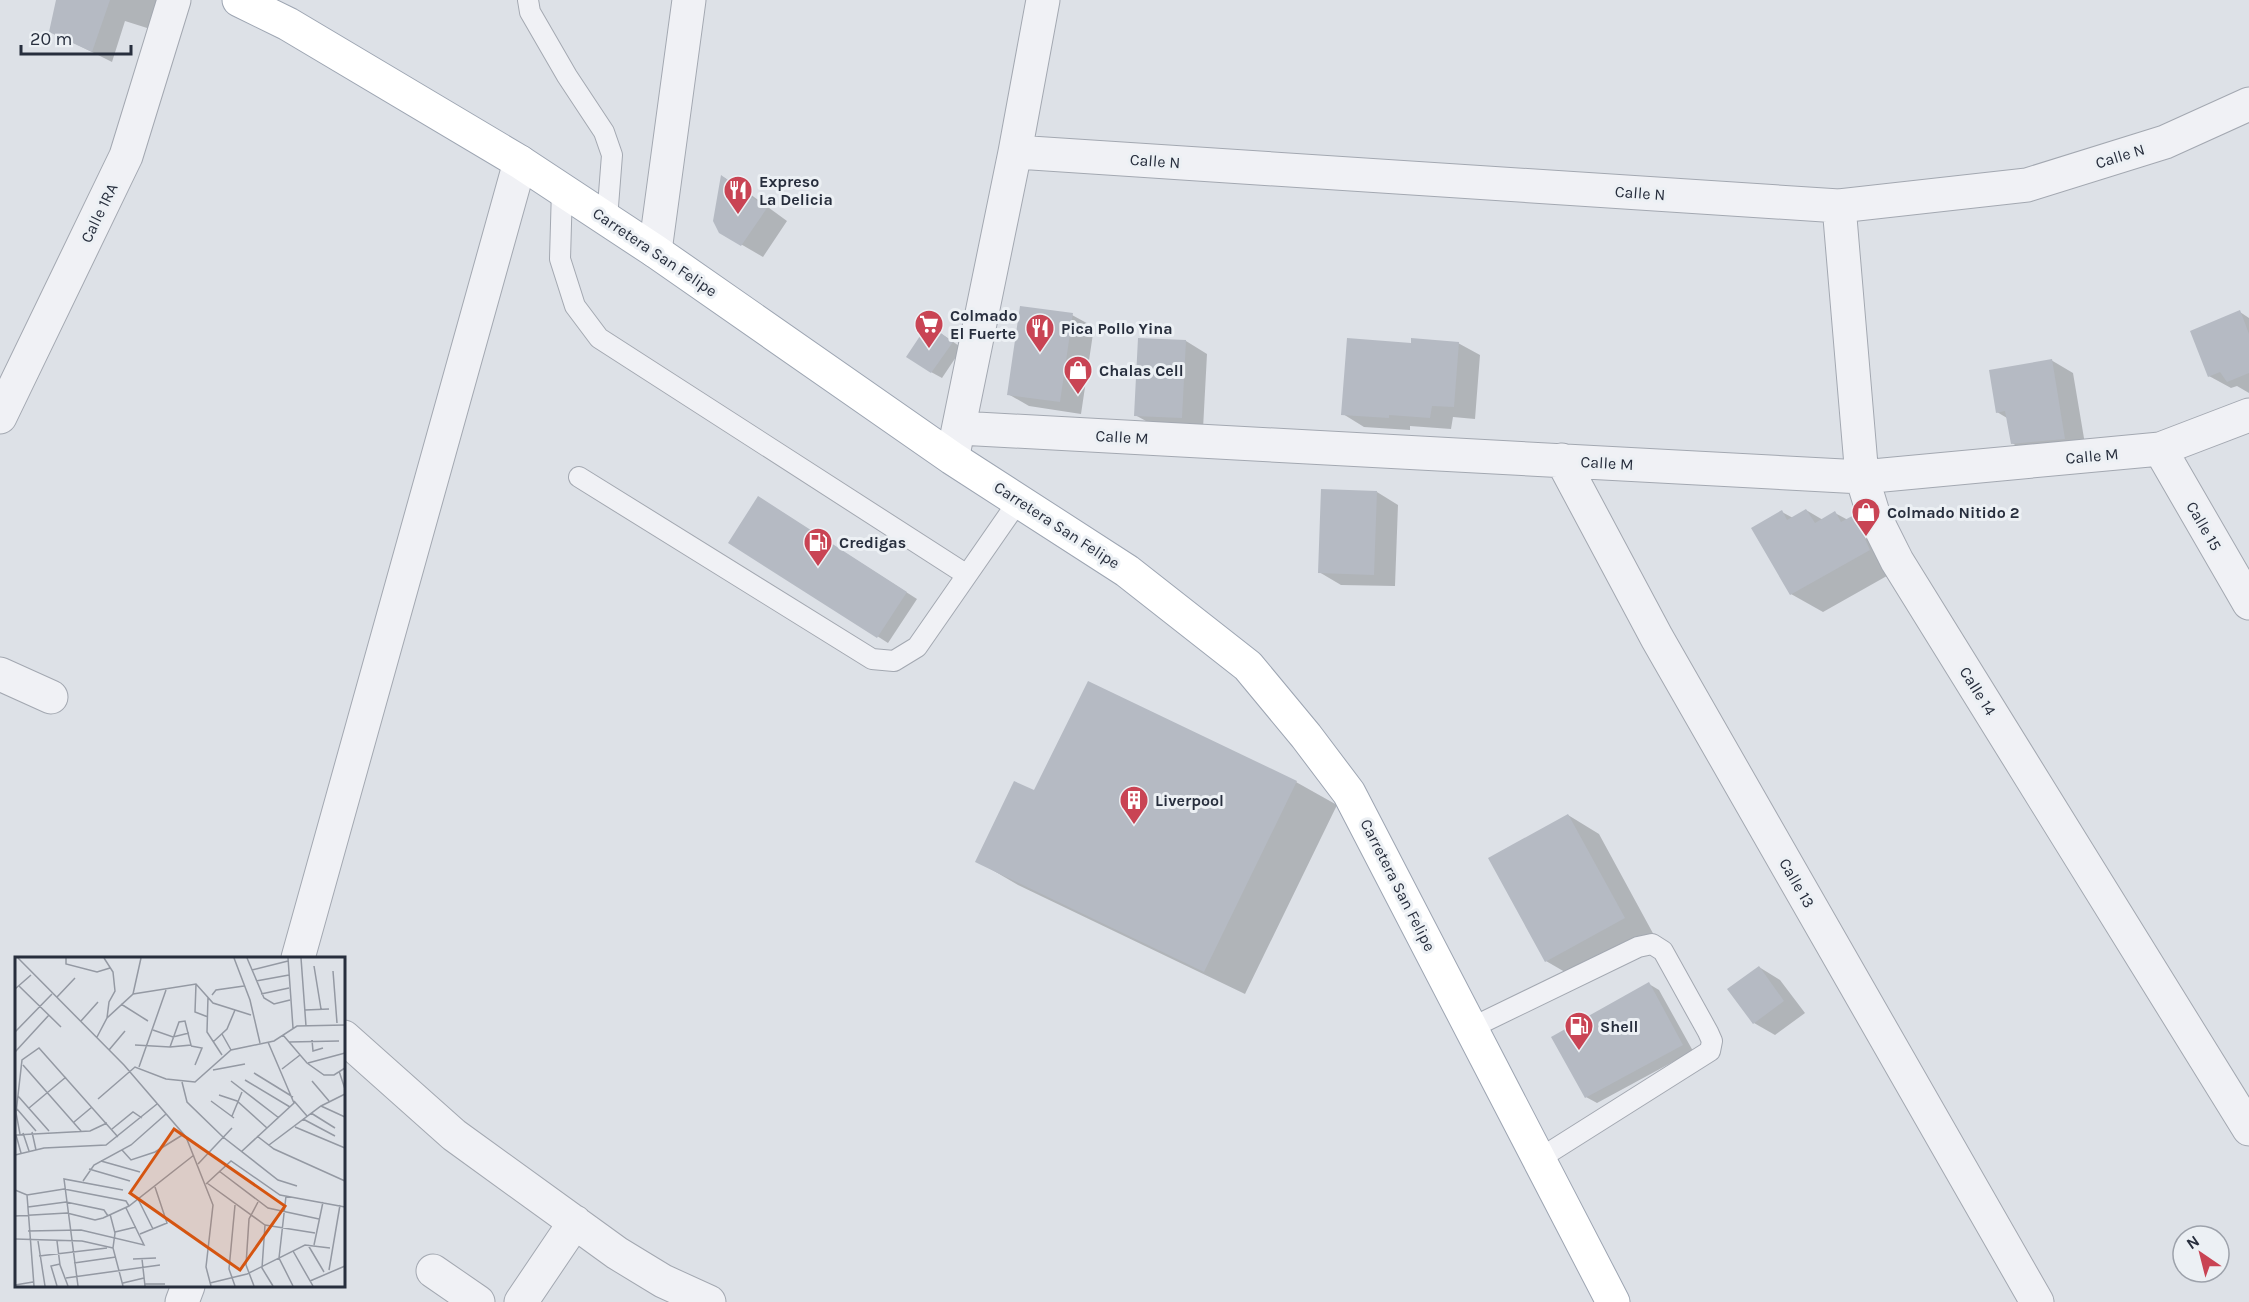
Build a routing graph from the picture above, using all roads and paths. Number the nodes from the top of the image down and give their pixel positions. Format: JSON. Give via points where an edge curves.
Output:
{"nodes":[{"id":1,"x":174,"y":0,"type":"edge"},
{"id":2,"x":239,"y":0,"type":"edge"},
{"id":3,"x":528,"y":0,"type":"edge"},
{"id":4,"x":689,"y":0,"type":"edge"},
{"id":5,"x":1043,"y":0,"type":"edge"},
{"id":6,"x":2249,"y":104,"type":"edge"},
{"id":7,"x":1015,"y":152,"type":"junction"},
{"id":8,"x":520,"y":162,"type":"junction"},
{"id":9,"x":562,"y":189,"type":"junction"},
{"id":10,"x":1839,"y":206,"type":"junction"},
{"id":11,"x":607,"y":219,"type":"junction"},
{"id":12,"x":655,"y":251,"type":"junction"},
{"id":13,"x":2249,"y":415,"type":"edge"},
{"id":14,"x":0,"y":417,"type":"edge"},
{"id":15,"x":955,"y":443,"type":"junction"},
{"id":16,"x":2160,"y":449,"type":"junction"},
{"id":17,"x":1562,"y":460,"type":"junction"},
{"id":18,"x":579,"y":477,"type":"dead end"},
{"id":19,"x":1862,"y":477,"type":"junction"},
{"id":20,"x":1019,"y":500,"type":"junction"},
{"id":21,"x":967,"y":575,"type":"junction"},
{"id":22,"x":2249,"y":603,"type":"edge"},
{"id":23,"x":0,"y":674,"type":"edge"},
{"id":24,"x":51,"y":698,"type":"dead end"},
{"id":25,"x":298,"y":957,"type":"edge"},
{"id":26,"x":1471,"y":1028,"type":"junction"},
{"id":27,"x":345,"y":1037,"type":"edge"},
{"id":28,"x":2249,"y":1130,"type":"edge"},
{"id":29,"x":1539,"y":1159,"type":"junction"},
{"id":30,"x":574,"y":1222,"type":"junction"},
{"id":31,"x":433,"y":1271,"type":"dead end"},
{"id":32,"x":188,"y":1287,"type":"edge"},
{"id":33,"x":182,"y":1302,"type":"edge"},
{"id":34,"x":478,"y":1302,"type":"edge"},
{"id":35,"x":521,"y":1302,"type":"edge"},
{"id":36,"x":709,"y":1302,"type":"edge"},
{"id":37,"x":1613,"y":1302,"type":"edge"},
{"id":38,"x":2037,"y":1302,"type":"edge"}],
"edges":[{"from":1,"to":14,"type":"street","name":"Calle 1RA","via":[[126,156]]},
{"from":2,"to":8,"type":"main road","name":"Carretera San Felipe","via":[[288,24]]},
{"from":3,"to":11,"type":"lane","via":[[535,21],[604,132],[612,155]]},
{"from":4,"to":12,"type":"street"},
{"from":5,"to":7,"type":"street"},
{"from":6,"to":10,"type":"street","name":"Calle N","via":[[2165,142],[2027,184]]},
{"from":7,"to":10,"type":"street","name":"Calle N"},
{"from":7,"to":15,"type":"street"},
{"from":8,"to":9,"type":"main road","name":"Carretera San Felipe"},
{"from":8,"to":25,"type":"street"},
{"from":9,"to":11,"type":"main road","name":"Carretera San Felipe"},
{"from":9,"to":21,"type":"lane","via":[[560,259],[575,306],[599,338]]},
{"from":10,"to":19,"type":"street","name":"Calle 14"},
{"from":11,"to":12,"type":"main road","name":"Carretera San Felipe"},
{"from":12,"to":15,"type":"main road","name":"Carretera San Felipe"},
{"from":13,"to":16,"type":"street","name":"Calle M"},
{"from":15,"to":17,"type":"street","name":"Calle M"},
{"from":15,"to":20,"type":"main road","name":"Carretera San Felipe"},
{"from":16,"to":19,"type":"street","name":"Calle M"},
{"from":16,"to":22,"type":"street","name":"Calle 15"},
{"from":17,"to":19,"type":"street","name":"Calle M"},
{"from":17,"to":38,"type":"street","name":"Calle 13","via":[[1657,638]]},
{"from":18,"to":21,"type":"lane","via":[[872,659],[894,661],[917,647]]},
{"from":19,"to":28,"type":"street","name":"Calle 14","via":[[1873,513],[1897,561]]},
{"from":20,"to":21,"type":"lane"},
{"from":20,"to":26,"type":"main road","name":"Carretera San Felipe","via":[[1127,571],[1248,666],[1349,793]]},
{"from":23,"to":24,"type":"street"},
{"from":26,"to":29,"type":"main road","name":"Carretera San Felipe"},
{"from":26,"to":29,"type":"lane","via":[[1638,947],[1652,944],[1663,951],[1708,1032],[1712,1041],[1710,1051]]},
{"from":27,"to":30,"type":"street","via":[[454,1135]]},
{"from":29,"to":37,"type":"main road","name":"Carretera San Felipe"},
{"from":30,"to":35,"type":"street"},
{"from":30,"to":36,"type":"street","via":[[663,1281]]},
{"from":31,"to":34,"type":"street"},
{"from":32,"to":33,"type":"street"}]}
